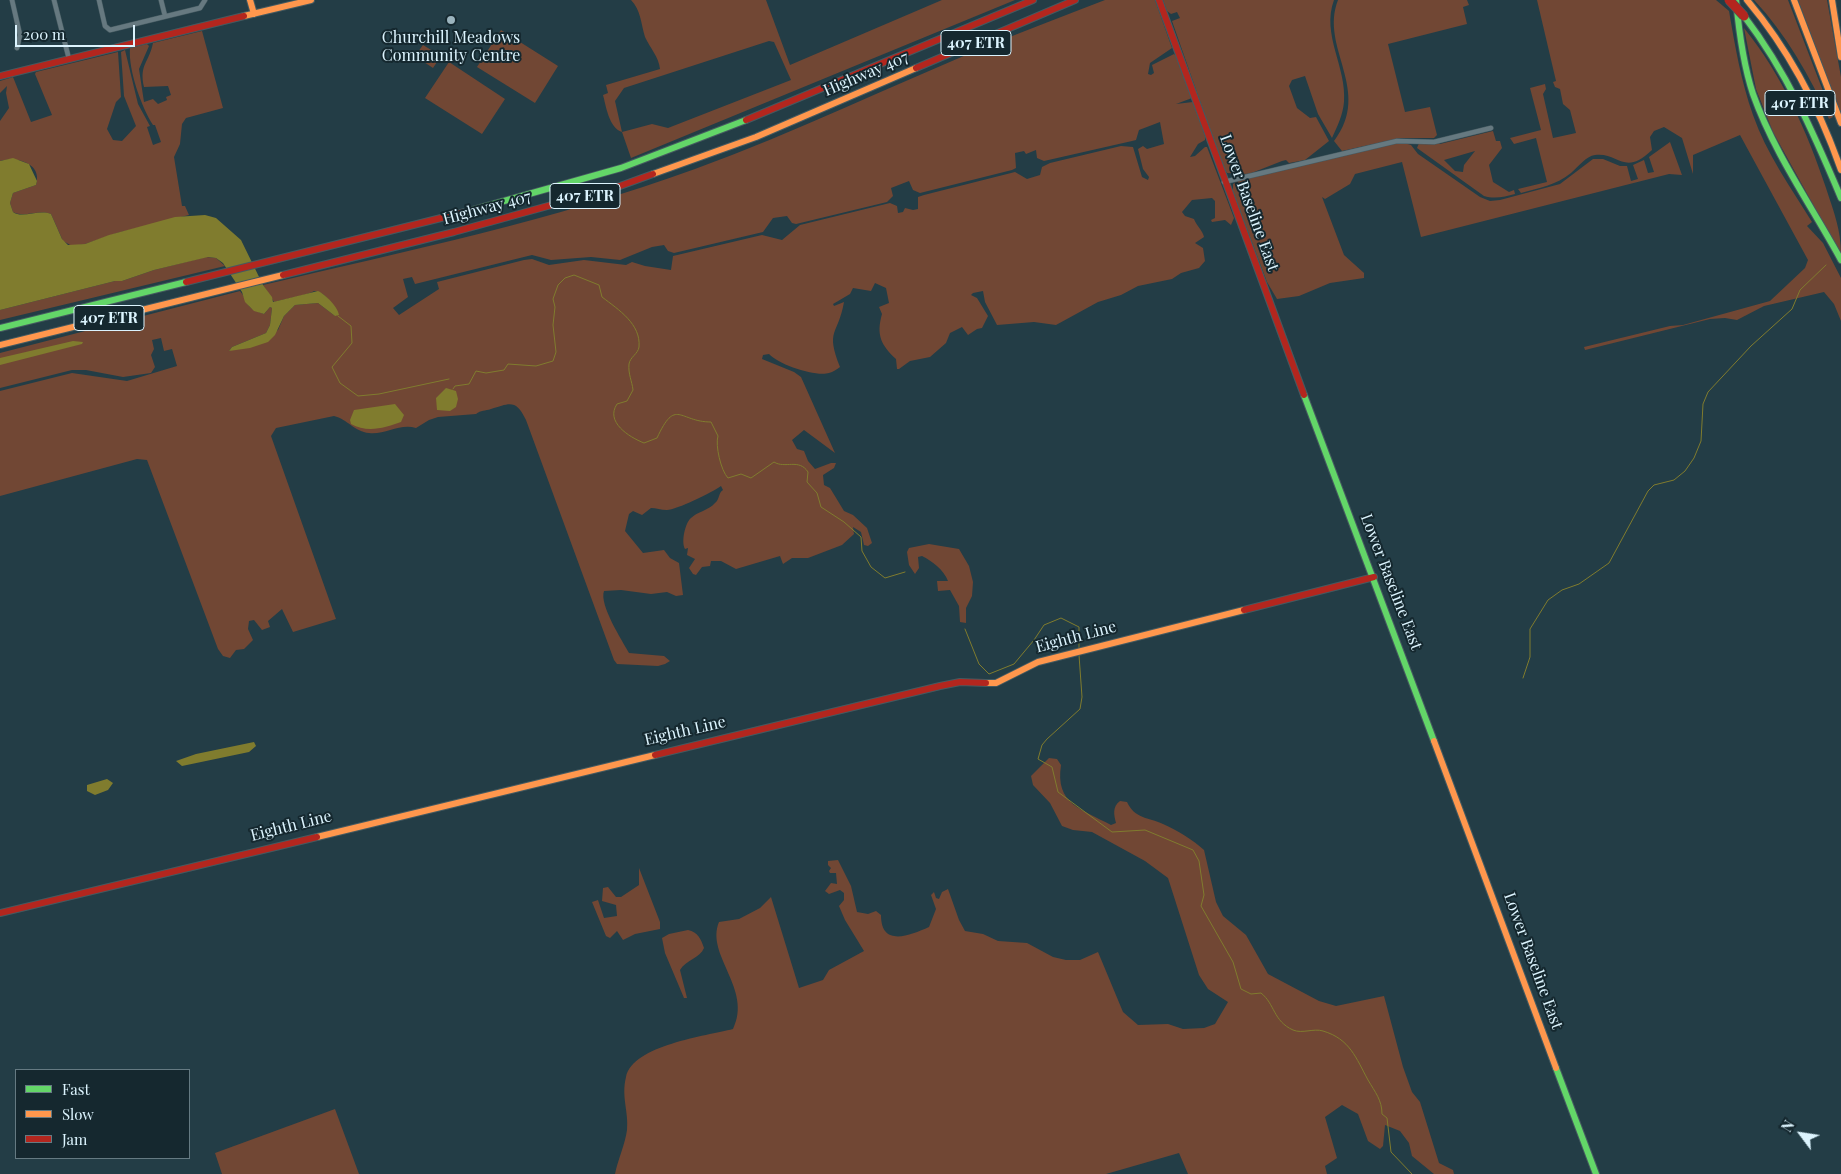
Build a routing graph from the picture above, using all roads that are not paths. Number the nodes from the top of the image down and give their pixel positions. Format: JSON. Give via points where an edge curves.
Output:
{"nodes":[{"id":1,"x":12,"y":0,"type":"edge"},
{"id":2,"x":54,"y":0,"type":"edge"},
{"id":3,"x":99,"y":0,"type":"edge"},
{"id":4,"x":161,"y":0,"type":"edge"},
{"id":5,"x":205,"y":0,"type":"edge"},
{"id":6,"x":250,"y":0,"type":"edge"},
{"id":7,"x":311,"y":0,"type":"edge"},
{"id":8,"x":1033,"y":0,"type":"edge"},
{"id":9,"x":1075,"y":0,"type":"edge"},
{"id":10,"x":1159,"y":0,"type":"edge"},
{"id":11,"x":1729,"y":0,"type":"edge"},
{"id":12,"x":1736,"y":0,"type":"edge"},
{"id":13,"x":1746,"y":0,"type":"edge"},
{"id":14,"x":1794,"y":0,"type":"edge"},
{"id":15,"x":1832,"y":0,"type":"edge"},
{"id":16,"x":254,"y":14,"type":"junction"},
{"id":17,"x":166,"y":16,"type":"junction"},
{"id":18,"x":17,"y":48,"type":"dead end"},
{"id":19,"x":1841,"y":57,"type":"edge"},
{"id":20,"x":69,"y":59,"type":"junction"},
{"id":21,"x":0,"y":76,"type":"edge"},
{"id":22,"x":1841,"y":123,"type":"edge"},
{"id":23,"x":1490,"y":128,"type":"dead end"},
{"id":24,"x":1841,"y":170,"type":"edge"},
{"id":25,"x":1224,"y":182,"type":"junction"},
{"id":26,"x":1841,"y":198,"type":"edge"},
{"id":27,"x":1841,"y":260,"type":"edge"},
{"id":28,"x":0,"y":328,"type":"edge"},
{"id":29,"x":0,"y":345,"type":"edge"},
{"id":30,"x":1374,"y":577,"type":"junction"},
{"id":31,"x":0,"y":913,"type":"edge"},
{"id":32,"x":1596,"y":1174,"type":"edge"}],
"edges":[{"from":1,"to":18,"type":"street","via":[[20,35]]},
{"from":2,"to":20,"type":"street"},
{"from":3,"to":17,"type":"street","via":[[107,29]]},
{"from":4,"to":17,"type":"street"},
{"from":5,"to":17,"type":"street","via":[[200,8]]},
{"from":6,"to":16,"type":"main road"},
{"from":7,"to":16,"type":"main road"},
{"from":8,"to":28,"type":"main road","name":"Highway 407","number":"407 ETR","via":[[786,106],[621,168],[482,208]]},
{"from":9,"to":29,"type":"main road","name":"Highway 407","number":"407 ETR","via":[[805,117],[689,162],[594,194],[518,216]]},
{"from":10,"to":25,"type":"main road","name":"Lower Baseline East"},
{"from":11,"to":26,"type":"main road","number":"407 ETR","bridge":true,"via":[[1744,16],[1795,90]]},
{"from":12,"to":27,"type":"main road","via":[[1739,36],[1753,93],[1798,189]]},
{"from":13,"to":24,"type":"main road","number":"407 ETR","via":[[1774,33],[1801,75],[1822,117]]},
{"from":14,"to":22,"type":"main road"},
{"from":15,"to":19,"type":"main road"},
{"from":16,"to":20,"type":"main road"},
{"from":20,"to":21,"type":"main road"},
{"from":23,"to":25,"type":"street","via":[[1434,142],[1397,141]]},
{"from":25,"to":30,"type":"main road","name":"Lower Baseline East"},
{"from":30,"to":31,"type":"main road","name":"Eighth Line","via":[[1076,651],[1029,665],[996,683],[960,682],[940,686]]},
{"from":30,"to":32,"type":"main road","name":"Lower Baseline East"}]}
